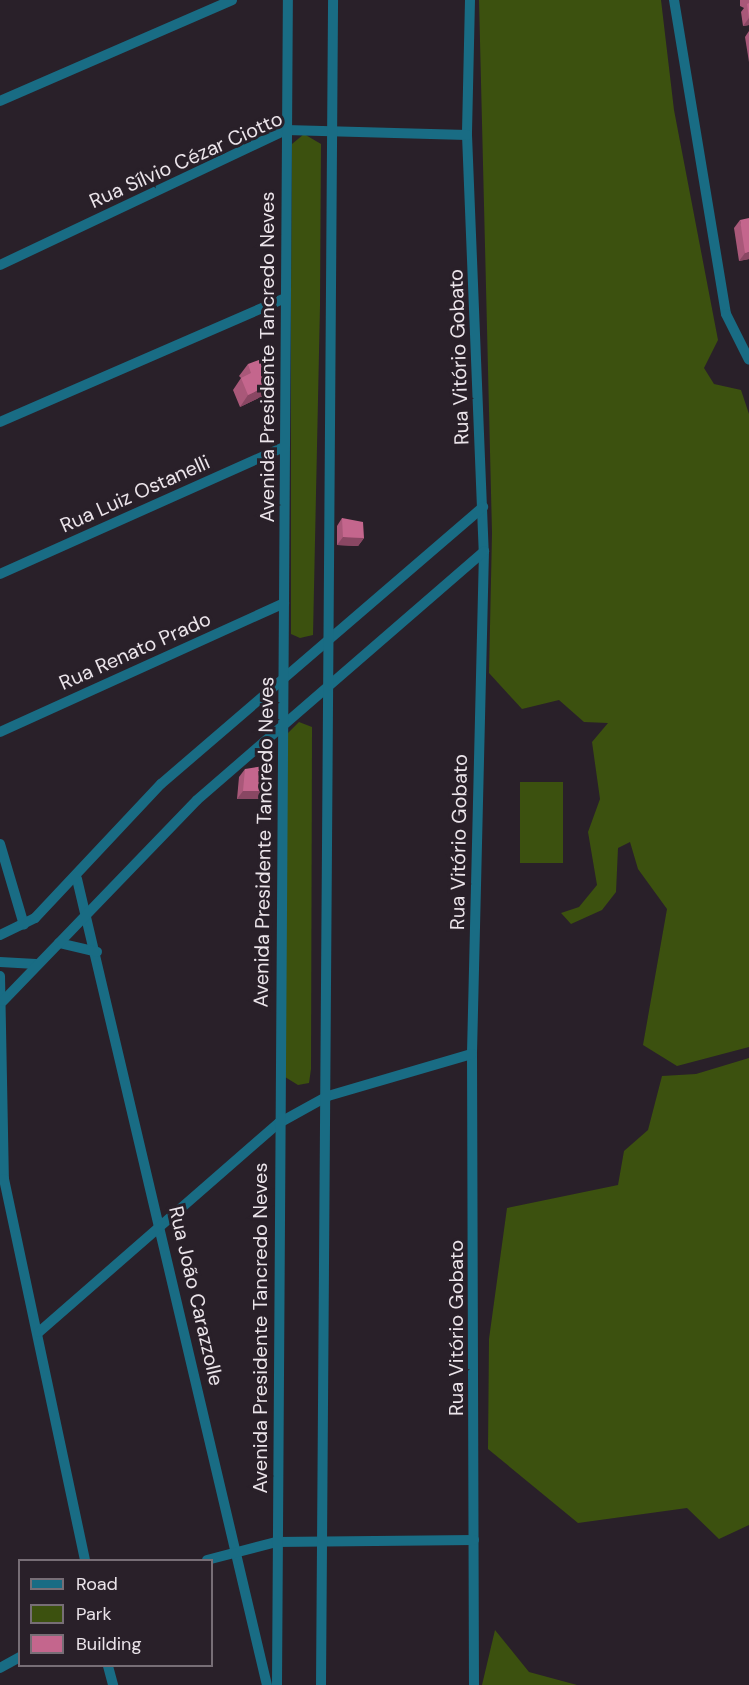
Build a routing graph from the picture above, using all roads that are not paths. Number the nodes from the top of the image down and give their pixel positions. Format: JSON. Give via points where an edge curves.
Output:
{"nodes":[{"id":1,"x":232,"y":0,"type":"edge"},
{"id":2,"x":288,"y":0,"type":"edge"},
{"id":3,"x":333,"y":0,"type":"edge"},
{"id":4,"x":470,"y":0,"type":"edge"},
{"id":5,"x":674,"y":0,"type":"edge"},
{"id":6,"x":0,"y":101,"type":"edge"},
{"id":7,"x":331,"y":129,"type":"junction"},
{"id":8,"x":286,"y":130,"type":"junction"},
{"id":9,"x":467,"y":135,"type":"junction"},
{"id":10,"x":0,"y":265,"type":"edge"},
{"id":11,"x":285,"y":298,"type":"junction"},
{"id":12,"x":749,"y":360,"type":"edge"},
{"id":13,"x":0,"y":422,"type":"edge"},
{"id":14,"x":284,"y":447,"type":"junction"},
{"id":15,"x":483,"y":507,"type":"junction"},
{"id":16,"x":484,"y":551,"type":"junction"},
{"id":17,"x":0,"y":574,"type":"edge"},
{"id":18,"x":284,"y":603,"type":"junction"},
{"id":19,"x":331,"y":638,"type":"junction"},
{"id":20,"x":286,"y":679,"type":"junction"},
{"id":21,"x":331,"y":686,"type":"junction"},
{"id":22,"x":281,"y":726,"type":"junction"},
{"id":23,"x":0,"y":732,"type":"edge"},
{"id":24,"x":0,"y":844,"type":"edge"},
{"id":25,"x":77,"y":879,"type":"junction"},
{"id":26,"x":89,"y":915,"type":"junction"},
{"id":27,"x":24,"y":925,"type":"junction"},
{"id":28,"x":0,"y":935,"type":"edge"},
{"id":29,"x":59,"y":943,"type":"junction"},
{"id":30,"x":97,"y":952,"type":"junction"},
{"id":31,"x":0,"y":962,"type":"edge"},
{"id":32,"x":36,"y":964,"type":"junction"},
{"id":33,"x":0,"y":976,"type":"edge"},
{"id":34,"x":3,"y":1001,"type":"junction"},
{"id":35,"x":472,"y":1054,"type":"junction"},
{"id":36,"x":328,"y":1096,"type":"junction"},
{"id":37,"x":1,"y":1121,"type":"edge"},
{"id":38,"x":279,"y":1123,"type":"junction"},
{"id":39,"x":2,"y":1182,"type":"edge"},
{"id":40,"x":162,"y":1231,"type":"junction"},
{"id":41,"x":39,"y":1332,"type":"junction"},
{"id":42,"x":319,"y":1538,"type":"junction"},
{"id":43,"x":474,"y":1540,"type":"junction"},
{"id":44,"x":276,"y":1542,"type":"junction"},
{"id":45,"x":237,"y":1552,"type":"junction"},
{"id":46,"x":85,"y":1559,"type":"edge"},
{"id":47,"x":211,"y":1559,"type":"edge"},
{"id":48,"x":18,"y":1658,"type":"edge"},
{"id":49,"x":108,"y":1667,"type":"edge"},
{"id":50,"x":0,"y":1668,"type":"edge"},
{"id":51,"x":113,"y":1685,"type":"edge"},
{"id":52,"x":267,"y":1685,"type":"edge"},
{"id":53,"x":277,"y":1685,"type":"edge"},
{"id":54,"x":321,"y":1685,"type":"edge"},
{"id":55,"x":474,"y":1685,"type":"edge"}],
"edges":[{"from":1,"to":6,"type":"street"},
{"from":2,"to":8,"type":"street","name":"Avenida Presidente Tancredo Neves"},
{"from":3,"to":7,"type":"street"},
{"from":4,"to":9,"type":"street","name":"Rua Vitório Gobato"},
{"from":5,"to":12,"type":"street","via":[[726,314]]},
{"from":7,"to":8,"type":"street","name":"Rua Sílvio Cézar Ciotto"},
{"from":7,"to":9,"type":"street","name":"Rua Sílvio Cézar Ciotto"},
{"from":7,"to":19,"type":"street"},
{"from":8,"to":10,"type":"street","name":"Rua Sílvio Cézar Ciotto"},
{"from":8,"to":11,"type":"street","name":"Avenida Presidente Tancredo Neves"},
{"from":9,"to":15,"type":"street","name":"Rua Vitório Gobato"},
{"from":11,"to":13,"type":"street"},
{"from":11,"to":14,"type":"street","name":"Avenida Presidente Tancredo Neves"},
{"from":14,"to":17,"type":"street","name":"Rua Luiz Ostanelli"},
{"from":14,"to":18,"type":"street","name":"Avenida Presidente Tancredo Neves"},
{"from":15,"to":16,"type":"street","name":"Rua Vitório Gobato"},
{"from":15,"to":19,"type":"street"},
{"from":16,"to":21,"type":"street"},
{"from":16,"to":35,"type":"street","name":"Rua Vitório Gobato"},
{"from":18,"to":20,"type":"street","name":"Avenida Presidente Tancredo Neves"},
{"from":18,"to":23,"type":"street","name":"Rua Renato Prado"},
{"from":19,"to":20,"type":"street"},
{"from":19,"to":21,"type":"street"},
{"from":20,"to":22,"type":"street","name":"Avenida Presidente Tancredo Neves"},
{"from":20,"to":25,"type":"street","via":[[161,784]]},
{"from":21,"to":22,"type":"street"},
{"from":21,"to":36,"type":"street"},
{"from":22,"to":26,"type":"street","via":[[197,800]]},
{"from":22,"to":38,"type":"street","name":"Avenida Presidente Tancredo Neves"},
{"from":24,"to":27,"type":"street"},
{"from":25,"to":26,"type":"street","name":"Rua João Carazzolle"},
{"from":25,"to":27,"type":"street"},
{"from":26,"to":29,"type":"street"},
{"from":26,"to":30,"type":"street","name":"Rua João Carazzolle"},
{"from":27,"to":28,"type":"street"},
{"from":29,"to":30,"type":"street"},
{"from":29,"to":32,"type":"street"},
{"from":30,"to":40,"type":"street","name":"Rua João Carazzolle"},
{"from":31,"to":32,"type":"street"},
{"from":32,"to":34,"type":"street"},
{"from":33,"to":34,"type":"street"},
{"from":34,"to":37,"type":"street"},
{"from":35,"to":36,"type":"street"},
{"from":35,"to":43,"type":"street","name":"Rua Vitório Gobato"},
{"from":36,"to":38,"type":"street"},
{"from":36,"to":42,"type":"street"},
{"from":37,"to":39,"type":"street"},
{"from":38,"to":40,"type":"street"},
{"from":38,"to":44,"type":"street","name":"Avenida Presidente Tancredo Neves"},
{"from":39,"to":41,"type":"street"},
{"from":40,"to":41,"type":"street"},
{"from":40,"to":45,"type":"street","name":"Rua João Carazzolle"},
{"from":41,"to":46,"type":"street"},
{"from":42,"to":43,"type":"street"},
{"from":42,"to":44,"type":"street"},
{"from":42,"to":54,"type":"street"},
{"from":43,"to":55,"type":"street","name":"Rua Vitório Gobato"},
{"from":44,"to":45,"type":"street"},
{"from":44,"to":53,"type":"street","name":"Avenida Presidente Tancredo Neves"},
{"from":45,"to":47,"type":"street"},
{"from":45,"to":52,"type":"street","name":"Rua João Carazzolle"},
{"from":48,"to":50,"type":"street"},
{"from":49,"to":51,"type":"street"}]}
